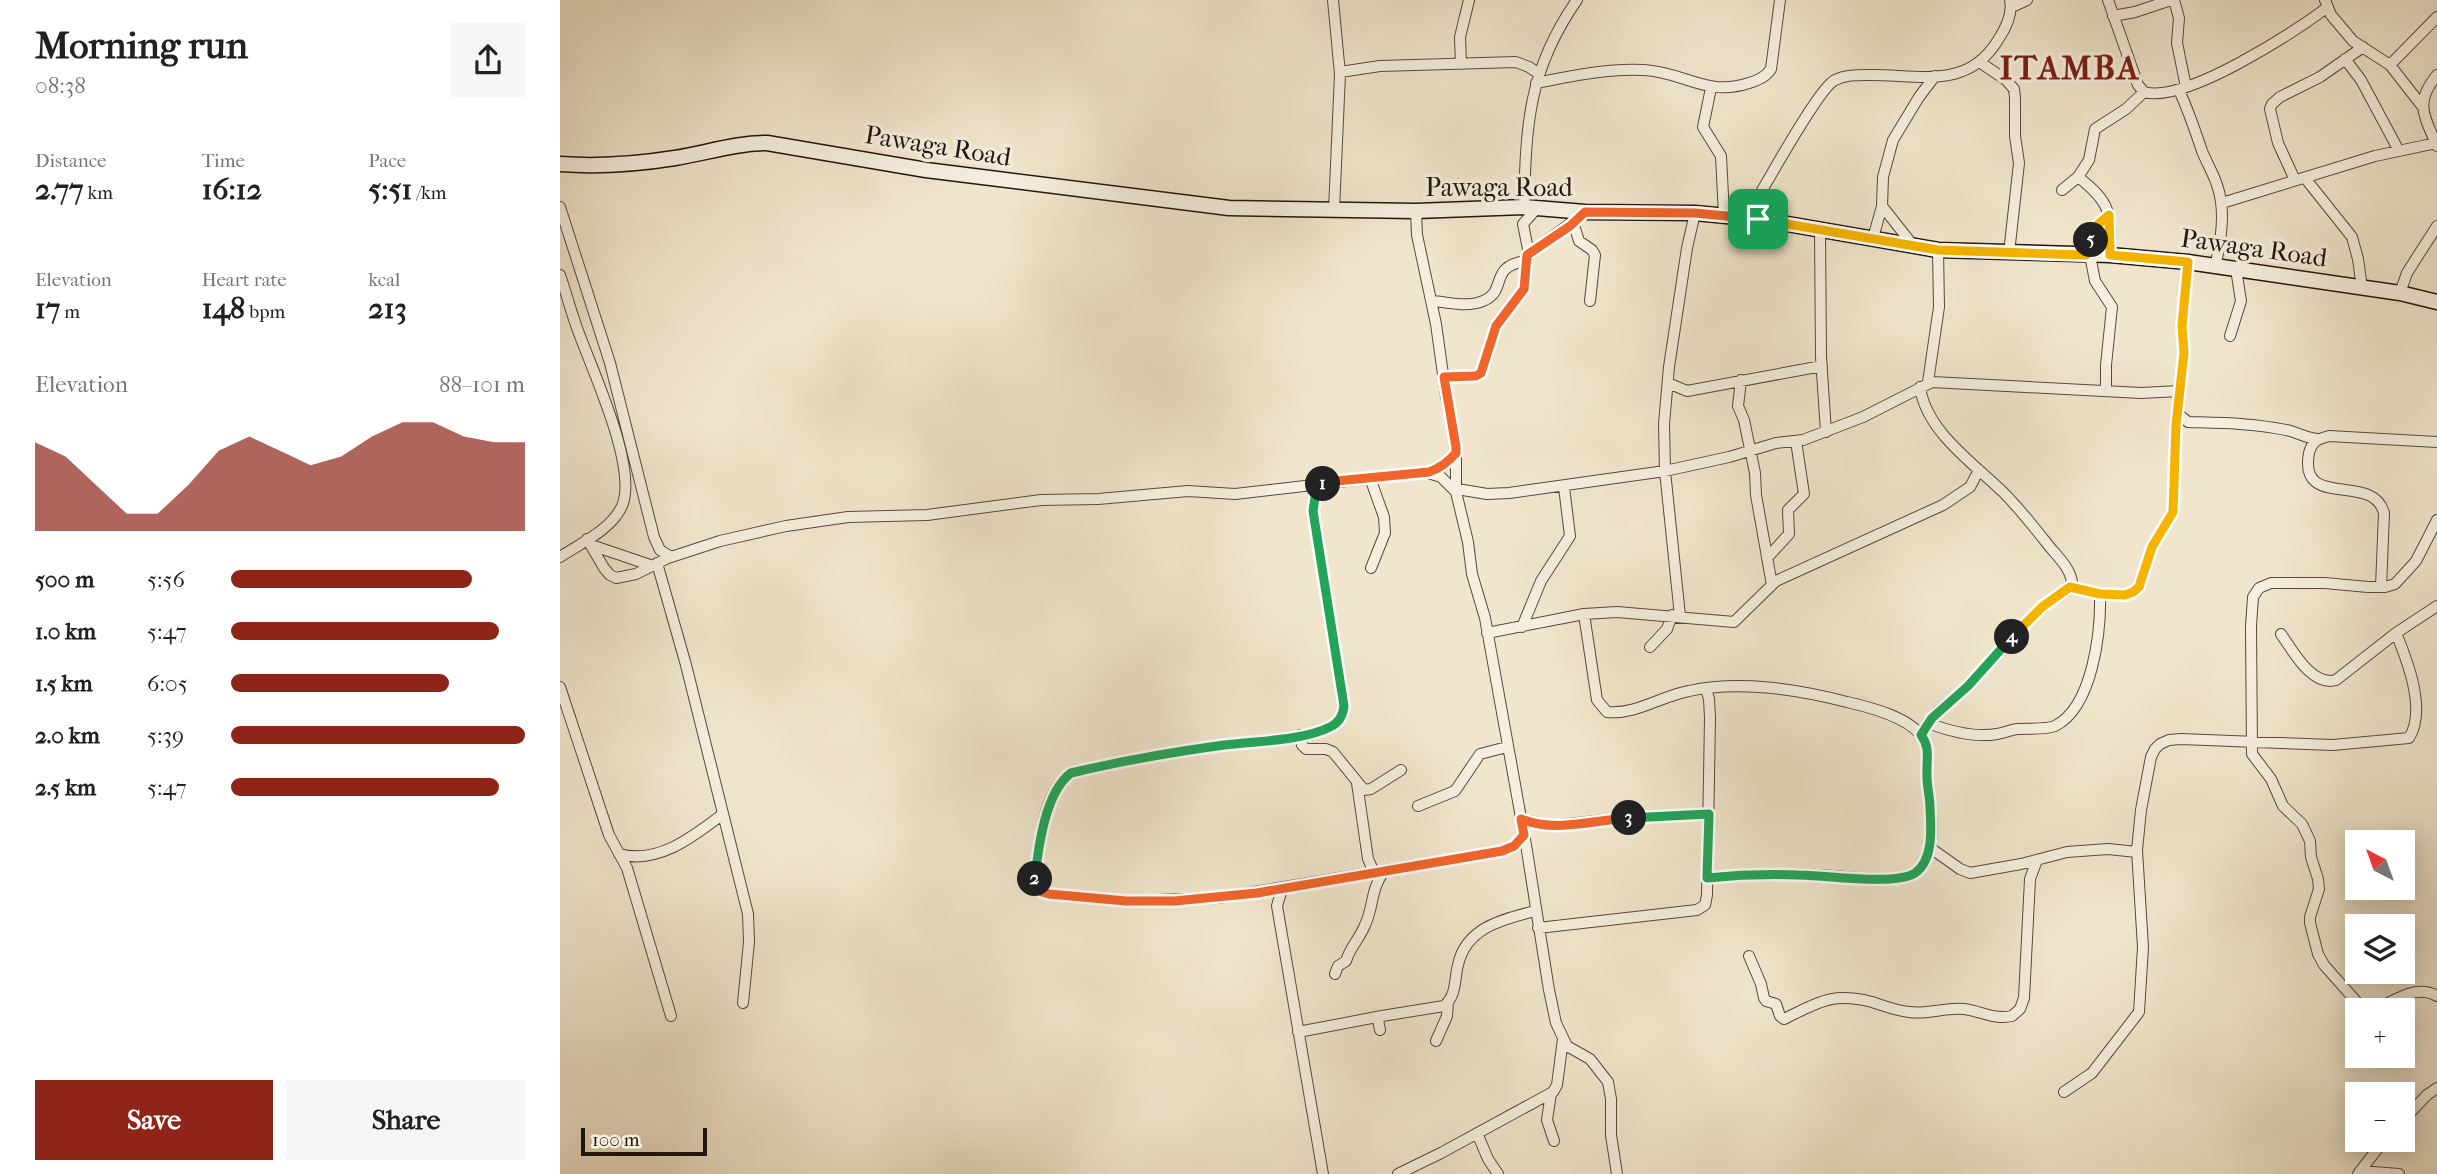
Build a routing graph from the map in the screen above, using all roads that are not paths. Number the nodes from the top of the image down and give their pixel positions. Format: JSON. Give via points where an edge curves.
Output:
{"nodes":[{"id":1,"x":1333,"y":0,"type":"edge"},
{"id":2,"x":1469,"y":0,"type":"edge"},
{"id":3,"x":1577,"y":0,"type":"edge"},
{"id":4,"x":1780,"y":0,"type":"edge"},
{"id":5,"x":2027,"y":0,"type":"edge"},
{"id":6,"x":2108,"y":0,"type":"edge"},
{"id":7,"x":2172,"y":0,"type":"edge"},
{"id":8,"x":2011,"y":4,"type":"edge"},
{"id":9,"x":2327,"y":4,"type":"edge"},
{"id":10,"x":2113,"y":16,"type":"junction"},
{"id":11,"x":2437,"y":17,"type":"edge"},
{"id":12,"x":2363,"y":47,"type":"junction"},
{"id":13,"x":2345,"y":59,"type":"junction"},
{"id":14,"x":1981,"y":63,"type":"junction"},
{"id":15,"x":1461,"y":64,"type":"junction"},
{"id":16,"x":2390,"y":65,"type":"junction"},
{"id":17,"x":1340,"y":72,"type":"junction"},
{"id":18,"x":2437,"y":75,"type":"edge"},
{"id":19,"x":1936,"y":76,"type":"junction"},
{"id":20,"x":1537,"y":78,"type":"junction"},
{"id":21,"x":1711,"y":88,"type":"junction"},
{"id":22,"x":2183,"y":88,"type":"junction"},
{"id":23,"x":2144,"y":92,"type":"junction"},
{"id":24,"x":2422,"y":106,"type":"junction"},
{"id":25,"x":2436,"y":144,"type":"edge"},
{"id":26,"x":2399,"y":151,"type":"junction"},
{"id":27,"x":560,"y":164,"type":"edge"},
{"id":28,"x":2078,"y":177,"type":"junction"},
{"id":29,"x":2300,"y":179,"type":"junction"},
{"id":30,"x":2062,"y":190,"type":"dead end"},
{"id":31,"x":2222,"y":202,"type":"junction"},
{"id":32,"x":1882,"y":205,"type":"junction"},
{"id":33,"x":560,"y":207,"type":"edge"},
{"id":34,"x":1530,"y":207,"type":"junction"},
{"id":35,"x":1334,"y":210,"type":"junction"},
{"id":36,"x":1416,"y":211,"type":"junction"},
{"id":37,"x":1585,"y":212,"type":"junction"},
{"id":38,"x":1695,"y":213,"type":"junction"},
{"id":39,"x":1724,"y":215,"type":"junction"},
{"id":40,"x":2109,"y":215,"type":"junction"},
{"id":41,"x":1758,"y":219,"type":"junction"},
{"id":42,"x":1573,"y":222,"type":"junction"},
{"id":43,"x":2437,"y":226,"type":"edge"},
{"id":44,"x":1820,"y":230,"type":"junction"},
{"id":45,"x":1873,"y":238,"type":"junction"},
{"id":46,"x":1912,"y":244,"type":"junction"},
{"id":47,"x":1938,"y":250,"type":"junction"},
{"id":48,"x":2009,"y":253,"type":"junction"},
{"id":49,"x":2088,"y":255,"type":"junction"},
{"id":50,"x":2110,"y":255,"type":"junction"},
{"id":51,"x":1527,"y":258,"type":"junction"},
{"id":52,"x":2188,"y":262,"type":"junction"},
{"id":53,"x":2216,"y":267,"type":"junction"},
{"id":54,"x":2236,"y":270,"type":"junction"},
{"id":55,"x":560,"y":275,"type":"edge"},
{"id":56,"x":2362,"y":288,"type":"junction"},
{"id":57,"x":2400,"y":293,"type":"junction"},
{"id":58,"x":1432,"y":301,"type":"junction"},
{"id":59,"x":1590,"y":301,"type":"dead end"},
{"id":60,"x":2437,"y":302,"type":"edge"},
{"id":61,"x":2230,"y":336,"type":"dead end"},
{"id":62,"x":1822,"y":366,"type":"junction"},
{"id":63,"x":1444,"y":377,"type":"junction"},
{"id":64,"x":1741,"y":380,"type":"junction"},
{"id":65,"x":1668,"y":383,"type":"junction"},
{"id":66,"x":1924,"y":385,"type":"junction"},
{"id":67,"x":2106,"y":391,"type":"junction"},
{"id":68,"x":2179,"y":391,"type":"junction"},
{"id":69,"x":2177,"y":414,"type":"junction"},
{"id":70,"x":1826,"y":432,"type":"junction"},
{"id":71,"x":2318,"y":439,"type":"junction"},
{"id":72,"x":1796,"y":441,"type":"junction"},
{"id":73,"x":2437,"y":442,"type":"edge"},
{"id":74,"x":1749,"y":452,"type":"junction"},
{"id":75,"x":1456,"y":453,"type":"junction"},
{"id":76,"x":1979,"y":470,"type":"junction"},
{"id":77,"x":1665,"y":471,"type":"junction"},
{"id":78,"x":1429,"y":472,"type":"junction"},
{"id":79,"x":1370,"y":478,"type":"junction"},
{"id":80,"x":1326,"y":482,"type":"junction"},
{"id":81,"x":1564,"y":487,"type":"junction"},
{"id":82,"x":1457,"y":491,"type":"junction"},
{"id":83,"x":2437,"y":520,"type":"edge"},
{"id":84,"x":589,"y":542,"type":"junction"},
{"id":85,"x":560,"y":557,"type":"edge"},
{"id":86,"x":671,"y":557,"type":"junction"},
{"id":87,"x":1768,"y":558,"type":"junction"},
{"id":88,"x":655,"y":564,"type":"junction"},
{"id":89,"x":1371,"y":568,"type":"dead end"},
{"id":90,"x":1772,"y":585,"type":"junction"},
{"id":91,"x":2070,"y":587,"type":"junction"},
{"id":92,"x":2381,"y":587,"type":"junction"},
{"id":93,"x":2100,"y":594,"type":"junction"},
{"id":94,"x":2437,"y":606,"type":"edge"},
{"id":95,"x":1584,"y":614,"type":"junction"},
{"id":96,"x":1676,"y":616,"type":"junction"},
{"id":97,"x":1522,"y":627,"type":"junction"},
{"id":98,"x":1487,"y":633,"type":"junction"},
{"id":99,"x":2396,"y":633,"type":"junction"},
{"id":100,"x":2281,"y":634,"type":"dead end"},
{"id":101,"x":1650,"y":647,"type":"dead end"},
{"id":102,"x":560,"y":687,"type":"edge"},
{"id":103,"x":1706,"y":689,"type":"junction"},
{"id":104,"x":1928,"y":723,"type":"junction"},
{"id":105,"x":1300,"y":735,"type":"junction"},
{"id":106,"x":1921,"y":735,"type":"junction"},
{"id":107,"x":2251,"y":740,"type":"junction"},
{"id":108,"x":1507,"y":747,"type":"junction"},
{"id":109,"x":1402,"y":770,"type":"dead end"},
{"id":110,"x":1357,"y":783,"type":"junction"},
{"id":111,"x":1418,"y":806,"type":"dead end"},
{"id":112,"x":723,"y":814,"type":"junction"},
{"id":113,"x":1709,"y":814,"type":"junction"},
{"id":114,"x":1521,"y":819,"type":"junction"},
{"id":115,"x":1524,"y":835,"type":"junction"},
{"id":116,"x":1929,"y":847,"type":"junction"},
{"id":117,"x":2137,"y":852,"type":"junction"},
{"id":118,"x":620,"y":854,"type":"junction"},
{"id":119,"x":2037,"y":860,"type":"junction"},
{"id":120,"x":1379,"y":871,"type":"junction"},
{"id":121,"x":1707,"y":878,"type":"junction"},
{"id":122,"x":1282,"y":889,"type":"junction"},
{"id":123,"x":1535,"y":911,"type":"junction"},
{"id":124,"x":1538,"y":928,"type":"junction"},
{"id":125,"x":1749,"y":956,"type":"dead end"},
{"id":126,"x":1335,"y":974,"type":"dead end"},
{"id":127,"x":2437,"y":996,"type":"edge"},
{"id":128,"x":2353,"y":998,"type":"edge"},
{"id":129,"x":2397,"y":998,"type":"edge"},
{"id":130,"x":1448,"y":1002,"type":"junction"},
{"id":131,"x":743,"y":1003,"type":"dead end"},
{"id":132,"x":671,"y":1016,"type":"dead end"},
{"id":133,"x":1382,"y":1016,"type":"junction"},
{"id":134,"x":1380,"y":1030,"type":"dead end"},
{"id":135,"x":1298,"y":1032,"type":"junction"},
{"id":136,"x":1563,"y":1038,"type":"junction"},
{"id":137,"x":1436,"y":1041,"type":"dead end"},
{"id":138,"x":2437,"y":1088,"type":"edge"},
{"id":139,"x":2064,"y":1092,"type":"dead end"},
{"id":140,"x":1551,"y":1093,"type":"junction"},
{"id":141,"x":2415,"y":1108,"type":"edge"},
{"id":142,"x":1477,"y":1133,"type":"junction"},
{"id":143,"x":1554,"y":1141,"type":"dead end"},
{"id":144,"x":2375,"y":1152,"type":"edge"},
{"id":145,"x":2359,"y":1173,"type":"edge"},
{"id":146,"x":1323,"y":1174,"type":"edge"},
{"id":147,"x":1398,"y":1174,"type":"edge"},
{"id":148,"x":1498,"y":1174,"type":"edge"},
{"id":149,"x":1617,"y":1174,"type":"edge"},
{"id":150,"x":2399,"y":1174,"type":"edge"}],
"edges":[{"from":1,"to":17,"type":"street"},
{"from":2,"to":15,"type":"street","via":[[1460,37]]},
{"from":3,"to":20,"type":"street","via":[[1553,36]]},
{"from":4,"to":21,"type":"street","via":[[1769,73],[1746,85]]},
{"from":5,"to":8,"type":"street"},
{"from":6,"to":10,"type":"street"},
{"from":7,"to":10,"type":"street"},
{"from":7,"to":22,"type":"street","via":[[2179,18]]},
{"from":8,"to":14,"type":"street","via":[[2000,38]]},
{"from":9,"to":12,"type":"street","via":[[2341,28]]},
{"from":9,"to":22,"type":"street","via":[[2271,47]]},
{"from":10,"to":23,"type":"street"},
{"from":11,"to":16,"type":"street"},
{"from":12,"to":13,"type":"street"},
{"from":12,"to":16,"type":"street"},
{"from":13,"to":26,"type":"street"},
{"from":13,"to":29,"type":"street","via":[[2280,97],[2270,109],[2278,142]]},
{"from":14,"to":19,"type":"street","via":[[1959,74]]},
{"from":14,"to":48,"type":"street","via":[[2014,89],[2019,163]]},
{"from":15,"to":17,"type":"street"},
{"from":15,"to":20,"type":"street","via":[[1516,62],[1530,67]]},
{"from":16,"to":24,"type":"street"},
{"from":17,"to":35,"type":"street"},
{"from":18,"to":24,"type":"street","via":[[2426,88]]},
{"from":19,"to":32,"type":"street","via":[[1890,146]]},
{"from":19,"to":41,"type":"street","via":[[1850,76],[1831,82],[1761,191]]},
{"from":20,"to":21,"type":"street","via":[[1646,70]]},
{"from":20,"to":34,"type":"street","via":[[1527,128]]},
{"from":21,"to":39,"type":"street","via":[[1703,127],[1720,156]]},
{"from":22,"to":23,"type":"street"},
{"from":22,"to":31,"type":"street"},
{"from":23,"to":28,"type":"street","via":[[2095,129],[2089,160]]},
{"from":24,"to":25,"type":"street"},
{"from":25,"to":26,"type":"street"},
{"from":26,"to":29,"type":"street"},
{"from":27,"to":35,"type":"main road","name":"Pawaga Road","via":[[610,166],[767,144],[1153,200],[1229,208]]},
{"from":28,"to":30,"type":"street"},
{"from":28,"to":40,"type":"street","via":[[2106,203]]},
{"from":29,"to":31,"type":"street"},
{"from":29,"to":56,"type":"street","via":[[2352,237]]},
{"from":31,"to":53,"type":"street"},
{"from":32,"to":45,"type":"street"},
{"from":32,"to":46,"type":"street"},
{"from":33,"to":86,"type":"street","via":[[610,363],[654,537],[660,550]]},
{"from":34,"to":36,"type":"main road","name":"Pawaga Road"},
{"from":34,"to":37,"type":"main road","name":"Pawaga Road"},
{"from":34,"to":51,"type":"street","via":[[1523,224]]},
{"from":35,"to":36,"type":"main road","name":"Pawaga Road"},
{"from":36,"to":58,"type":"street"},
{"from":37,"to":38,"type":"main road","name":"Pawaga Road"},
{"from":37,"to":42,"type":"street"},
{"from":38,"to":39,"type":"main road","name":"Pawaga Road"},
{"from":38,"to":65,"type":"street"},
{"from":39,"to":41,"type":"main road","name":"Pawaga Road"},
{"from":40,"to":49,"type":"street","via":[[2095,227]]},
{"from":40,"to":50,"type":"street"},
{"from":41,"to":44,"type":"main road","name":"Pawaga Road"},
{"from":42,"to":51,"type":"street"},
{"from":42,"to":59,"type":"street","via":[[1579,241],[1595,255]]},
{"from":43,"to":57,"type":"street","via":[[2407,273]]},
{"from":44,"to":45,"type":"main road","name":"Pawaga Road"},
{"from":44,"to":62,"type":"street"},
{"from":45,"to":46,"type":"main road","name":"Pawaga Road"},
{"from":46,"to":47,"type":"main road","name":"Pawaga Road"},
{"from":47,"to":48,"type":"main road","name":"Pawaga Road"},
{"from":47,"to":66,"type":"street","via":[[1939,307]]},
{"from":48,"to":49,"type":"main road","name":"Pawaga Road"},
{"from":49,"to":50,"type":"main road","name":"Pawaga Road"},
{"from":49,"to":67,"type":"street","via":[[2095,281],[2112,307]]},
{"from":50,"to":52,"type":"main road","name":"Pawaga Road"},
{"from":51,"to":58,"type":"street","via":[[1507,266],[1496,290],[1482,301],[1457,305]]},
{"from":51,"to":63,"type":"street","via":[[1524,289],[1496,326],[1481,373]]},
{"from":52,"to":53,"type":"main road","name":"Pawaga Road"},
{"from":52,"to":68,"type":"street"},
{"from":53,"to":54,"type":"main road","name":"Pawaga Road"},
{"from":54,"to":56,"type":"main road","name":"Pawaga Road"},
{"from":54,"to":61,"type":"street","via":[[2241,301]]},
{"from":55,"to":84,"type":"street","via":[[614,426],[624,475],[621,507]]},
{"from":56,"to":57,"type":"main road","name":"Pawaga Road"},
{"from":57,"to":60,"type":"main road","name":"Pawaga Road"},
{"from":58,"to":63,"type":"street"},
{"from":62,"to":64,"type":"street"},
{"from":62,"to":70,"type":"street"},
{"from":63,"to":75,"type":"street"},
{"from":64,"to":65,"type":"street","via":[[1687,391]]},
{"from":64,"to":74,"type":"street","via":[[1738,403]]},
{"from":65,"to":77,"type":"street"},
{"from":66,"to":67,"type":"street"},
{"from":66,"to":70,"type":"street"},
{"from":66,"to":76,"type":"street","via":[[1923,403],[1930,417]]},
{"from":67,"to":68,"type":"street"},
{"from":68,"to":69,"type":"street"},
{"from":69,"to":71,"type":"street","via":[[2188,422],[2255,425]]},
{"from":69,"to":93,"type":"street","via":[[2169,522],[2152,547],[2139,587],[2125,595]]},
{"from":70,"to":72,"type":"street"},
{"from":71,"to":73,"type":"street"},
{"from":71,"to":92,"type":"street","via":[[2309,455],[2308,470],[2314,481],[2323,487],[2371,496],[2382,505]]},
{"from":72,"to":74,"type":"street"},
{"from":72,"to":87,"type":"street","via":[[1804,495],[1790,506],[1789,534]]},
{"from":74,"to":77,"type":"street"},
{"from":74,"to":87,"type":"street"},
{"from":75,"to":78,"type":"street"},
{"from":75,"to":82,"type":"street"},
{"from":76,"to":90,"type":"street","via":[[1970,487],[1943,505]]},
{"from":76,"to":91,"type":"street","via":[[2023,513],[2067,568]]},
{"from":77,"to":81,"type":"street"},
{"from":77,"to":96,"type":"street"},
{"from":78,"to":79,"type":"street"},
{"from":78,"to":82,"type":"street"},
{"from":79,"to":80,"type":"street"},
{"from":79,"to":89,"type":"street","via":[[1385,533]]},
{"from":80,"to":86,"type":"street","via":[[1235,494],[1188,491],[1041,500],[927,515],[848,517],[786,526]]},
{"from":80,"to":105,"type":"street","via":[[1316,491],[1313,511],[1344,706],[1334,726]]},
{"from":81,"to":82,"type":"street","via":[[1493,494]]},
{"from":81,"to":97,"type":"street","via":[[1569,539],[1545,572]]},
{"from":82,"to":98,"type":"street"},
{"from":83,"to":92,"type":"street","via":[[2404,576]]},
{"from":84,"to":85,"type":"street"},
{"from":84,"to":88,"type":"street"},
{"from":84,"to":88,"type":"street","via":[[604,568],[616,578]]},
{"from":86,"to":88,"type":"street"},
{"from":87,"to":90,"type":"street"},
{"from":88,"to":112,"type":"street"},
{"from":90,"to":96,"type":"street","via":[[1734,622]]},
{"from":91,"to":93,"type":"street"},
{"from":91,"to":104,"type":"street","via":[[2042,607]]},
{"from":92,"to":107,"type":"street","via":[[2271,583],[2259,588],[2253,597],[2251,626]]},
{"from":93,"to":104,"type":"street","via":[[2098,642],[2089,674],[2079,699],[2063,720],[2052,727],[1994,735]]},
{"from":94,"to":99,"type":"street"},
{"from":95,"to":96,"type":"street"},
{"from":95,"to":97,"type":"street"},
{"from":95,"to":103,"type":"street","via":[[1597,701],[1607,712],[1628,711]]},
{"from":96,"to":101,"type":"street"},
{"from":97,"to":98,"type":"street"},
{"from":98,"to":108,"type":"street"},
{"from":99,"to":100,"type":"street","via":[[2330,682],[2319,680]]},
{"from":99,"to":107,"type":"street","via":[[2413,683],[2414,727],[2409,738],[2333,745]]},
{"from":102,"to":118,"type":"street","via":[[609,835]]},
{"from":103,"to":106,"type":"street","via":[[1759,687],[1836,699],[1892,716]]},
{"from":103,"to":113,"type":"street"},
{"from":104,"to":106,"type":"street"},
{"from":105,"to":110,"type":"street","via":[[1306,749],[1334,752]]},
{"from":105,"to":122,"type":"street","via":[[1182,751],[1071,773],[1054,791],[1035,878],[1042,892],[1049,894],[1126,901],[1217,898]]},
{"from":106,"to":116,"type":"street","via":[[1928,753]]},
{"from":107,"to":117,"type":"street","via":[[2181,739],[2160,744],[2151,757]]},
{"from":107,"to":128,"type":"street","via":[[2252,754],[2310,841],[2319,889],[2310,923],[2318,954]]},
{"from":108,"to":111,"type":"street","via":[[1480,754],[1455,791]]},
{"from":108,"to":114,"type":"street"},
{"from":109,"to":110,"type":"street","via":[[1368,791]]},
{"from":110,"to":120,"type":"street","via":[[1368,859]]},
{"from":112,"to":118,"type":"street","via":[[667,850],[631,858]]},
{"from":112,"to":131,"type":"street","via":[[748,914]]},
{"from":113,"to":114,"type":"street","via":[[1552,826]]},
{"from":113,"to":121,"type":"street"},
{"from":114,"to":115,"type":"street"},
{"from":115,"to":120,"type":"street","via":[[1502,851]]},
{"from":115,"to":123,"type":"street"},
{"from":116,"to":119,"type":"street","via":[[1970,873]]},
{"from":116,"to":121,"type":"street","via":[[1923,866],[1902,878],[1797,874]]},
{"from":117,"to":119,"type":"street","via":[[2067,852]]},
{"from":117,"to":139,"type":"street","via":[[2143,947],[2139,1012],[2092,1073]]},
{"from":118,"to":132,"type":"street"},
{"from":119,"to":125,"type":"street","via":[[2030,879],[2024,998],[2012,1016],[1991,1017],[1966,1009],[1910,1013],[1838,997],[1784,1019],[1776,1004],[1764,998]]},
{"from":120,"to":122,"type":"street"},
{"from":120,"to":126,"type":"street","via":[[1367,921]]},
{"from":121,"to":124,"type":"street","via":[[1707,900],[1700,909]]},
{"from":122,"to":135,"type":"street","via":[[1277,906]]},
{"from":123,"to":124,"type":"street"},
{"from":123,"to":130,"type":"street","via":[[1485,927],[1468,943]]},
{"from":124,"to":136,"type":"street","via":[[1556,1023]]},
{"from":127,"to":129,"type":"street","via":[[2419,992]]},
{"from":130,"to":133,"type":"street"},
{"from":130,"to":137,"type":"street"},
{"from":133,"to":134,"type":"street"},
{"from":133,"to":135,"type":"street"},
{"from":135,"to":146,"type":"street"},
{"from":136,"to":140,"type":"street","via":[[1557,1084]]},
{"from":136,"to":149,"type":"street","via":[[1608,1082]]},
{"from":138,"to":141,"type":"street"},
{"from":140,"to":142,"type":"street"},
{"from":140,"to":143,"type":"street","via":[[1547,1120]]},
{"from":142,"to":147,"type":"street"},
{"from":142,"to":148,"type":"street"},
{"from":144,"to":145,"type":"street"},
{"from":145,"to":150,"type":"street"}]}
